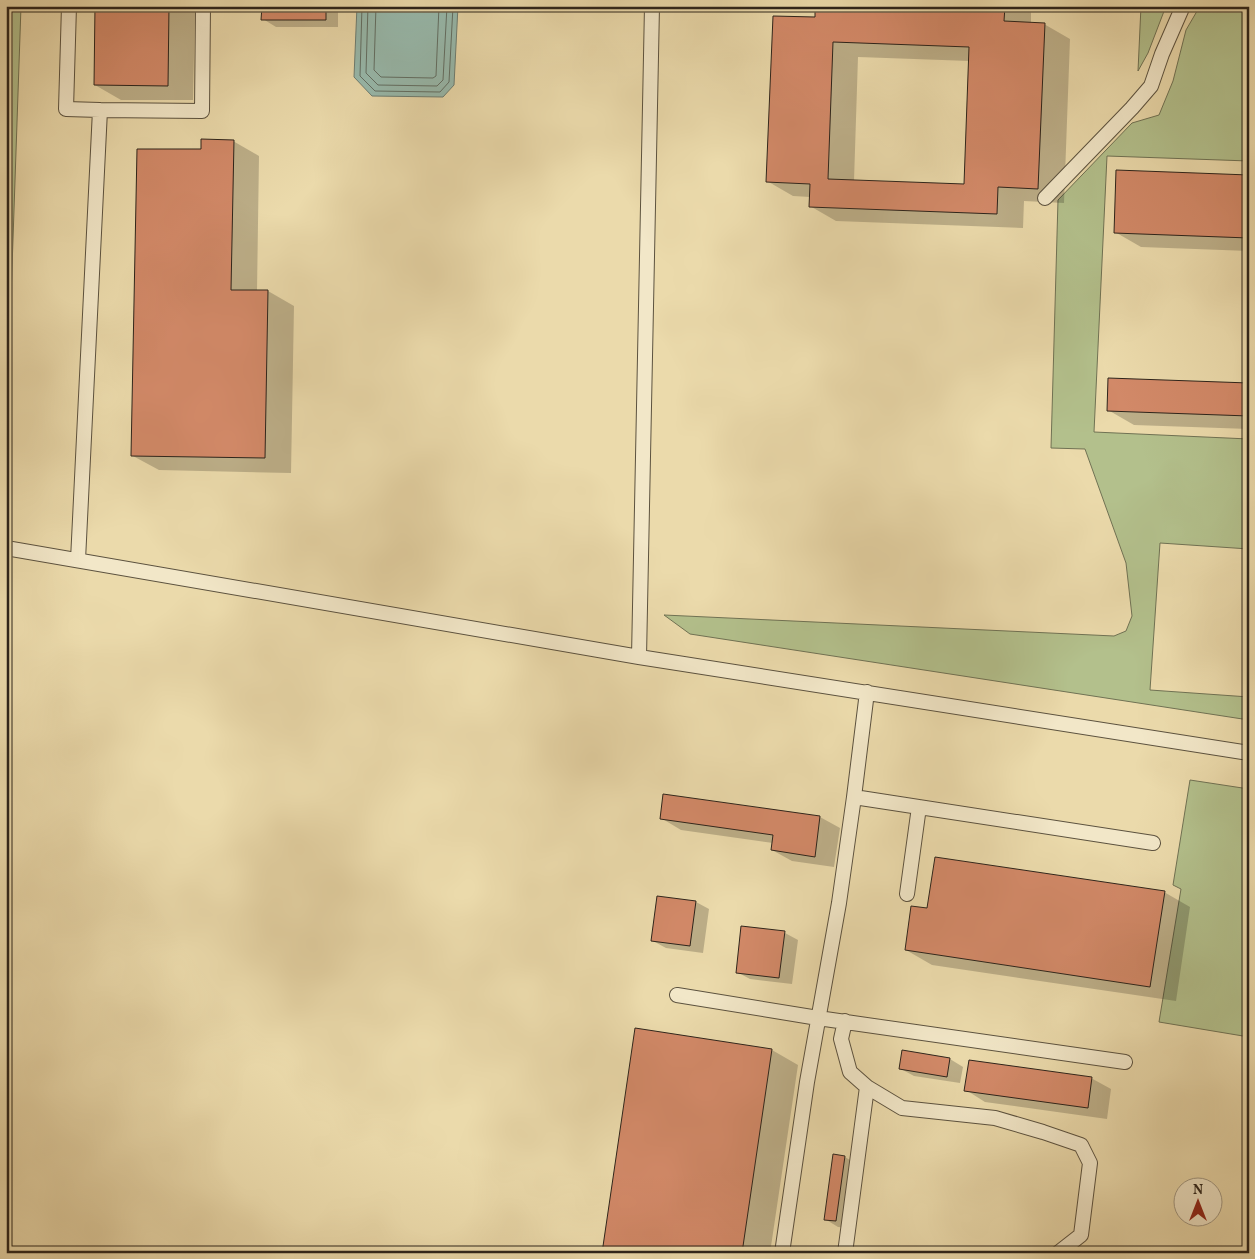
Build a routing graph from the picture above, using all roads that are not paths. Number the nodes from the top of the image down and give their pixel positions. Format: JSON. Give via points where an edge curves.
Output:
{"nodes":[{"id":1,"x":69,"y":6,"type":"edge"},
{"id":2,"x":203,"y":6,"type":"edge"},
{"id":3,"x":652,"y":6,"type":"edge"},
{"id":4,"x":1183,"y":6,"type":"edge"},
{"id":5,"x":100,"y":110,"type":"junction"},
{"id":6,"x":1045,"y":198,"type":"dead end"},
{"id":7,"x":6,"y":548,"type":"edge"},
{"id":8,"x":78,"y":560,"type":"junction"},
{"id":9,"x":639,"y":657,"type":"junction"},
{"id":10,"x":867,"y":692,"type":"junction"},
{"id":11,"x":1249,"y":753,"type":"edge"},
{"id":12,"x":854,"y":797,"type":"junction"},
{"id":13,"x":919,"y":807,"type":"junction"},
{"id":14,"x":1153,"y":843,"type":"dead end"},
{"id":15,"x":907,"y":894,"type":"dead end"},
{"id":16,"x":677,"y":995,"type":"dead end"},
{"id":17,"x":818,"y":1018,"type":"junction"},
{"id":18,"x":844,"y":1021,"type":"junction"},
{"id":19,"x":1125,"y":1062,"type":"dead end"},
{"id":20,"x":866,"y":1087,"type":"junction"},
{"id":21,"x":782,"y":1253,"type":"edge"},
{"id":22,"x":845,"y":1253,"type":"edge"},
{"id":23,"x":1058,"y":1253,"type":"edge"}],
"edges":[{"from":1,"to":5,"type":"lane","via":[[66,109]]},
{"from":2,"to":5,"type":"lane","via":[[202,111]]},
{"from":3,"to":9,"type":"lane"},
{"from":4,"to":6,"type":"lane","via":[[1151,86]]},
{"from":5,"to":8,"type":"lane"},
{"from":7,"to":8,"type":"lane"},
{"from":8,"to":9,"type":"lane"},
{"from":9,"to":10,"type":"lane"},
{"from":10,"to":11,"type":"lane"},
{"from":10,"to":12,"type":"lane"},
{"from":12,"to":13,"type":"lane"},
{"from":12,"to":17,"type":"lane"},
{"from":13,"to":14,"type":"lane"},
{"from":13,"to":15,"type":"lane"},
{"from":16,"to":17,"type":"lane"},
{"from":17,"to":18,"type":"lane"},
{"from":17,"to":21,"type":"lane"},
{"from":18,"to":19,"type":"lane"},
{"from":18,"to":20,"type":"lane","via":[[841,1039],[850,1072]]},
{"from":20,"to":22,"type":"lane"},
{"from":20,"to":23,"type":"lane","via":[[902,1108],[995,1118],[1081,1145],[1090,1163],[1082,1235]]}]}
